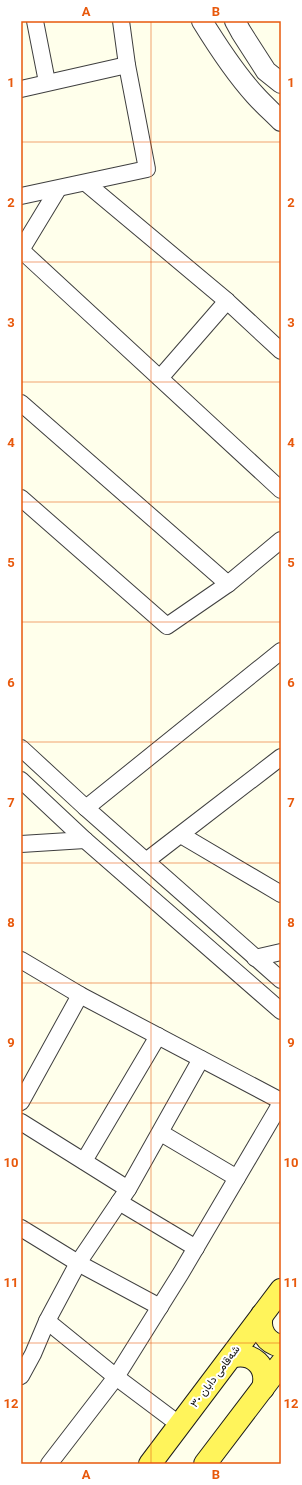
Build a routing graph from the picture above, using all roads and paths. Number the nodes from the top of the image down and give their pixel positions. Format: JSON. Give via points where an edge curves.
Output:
{"nodes":[{"id":1,"x":35,"y":21,"type":"edge"},
{"id":2,"x":121,"y":21,"type":"edge"},
{"id":3,"x":202,"y":21,"type":"edge"},
{"id":4,"x":236,"y":21,"type":"edge"},
{"id":5,"x":255,"y":54,"type":"junction"},
{"id":6,"x":127,"y":65,"type":"junction"},
{"id":7,"x":235,"y":70,"type":"junction"},
{"id":8,"x":47,"y":82,"type":"junction"},
{"id":9,"x":281,"y":83,"type":"edge"},
{"id":10,"x":21,"y":89,"type":"edge"},
{"id":11,"x":281,"y":121,"type":"edge"},
{"id":12,"x":86,"y":183,"type":"junction"},
{"id":13,"x":58,"y":189,"type":"junction"},
{"id":14,"x":21,"y":196,"type":"edge"},
{"id":15,"x":21,"y":250,"type":"edge"},
{"id":16,"x":227,"y":301,"type":"junction"},
{"id":17,"x":281,"y":351,"type":"edge"},
{"id":18,"x":160,"y":378,"type":"junction"},
{"id":19,"x":21,"y":403,"type":"edge"},
{"id":20,"x":281,"y":490,"type":"edge"},
{"id":21,"x":21,"y":498,"type":"edge"},
{"id":22,"x":281,"y":540,"type":"edge"},
{"id":23,"x":228,"y":584,"type":"junction"},
{"id":24,"x":281,"y":651,"type":"edge"},
{"id":25,"x":21,"y":748,"type":"edge"},
{"id":26,"x":279,"y":762,"type":"edge"},
{"id":27,"x":21,"y":780,"type":"edge"},
{"id":28,"x":86,"y":808,"type":"junction"},
{"id":29,"x":181,"y":835,"type":"junction"},
{"id":30,"x":85,"y":840,"type":"junction"},
{"id":31,"x":21,"y":844,"type":"edge"},
{"id":32,"x":146,"y":861,"type":"junction"},
{"id":33,"x":281,"y":894,"type":"edge"},
{"id":34,"x":281,"y":952,"type":"edge"},
{"id":35,"x":255,"y":958,"type":"junction"},
{"id":36,"x":21,"y":960,"type":"edge"},
{"id":37,"x":281,"y":980,"type":"edge"},
{"id":38,"x":80,"y":995,"type":"junction"},
{"id":39,"x":281,"y":1011,"type":"edge"},
{"id":40,"x":158,"y":1036,"type":"junction"},
{"id":41,"x":202,"y":1059,"type":"junction"},
{"id":42,"x":21,"y":1102,"type":"edge"},
{"id":43,"x":281,"y":1102,"type":"edge"},
{"id":44,"x":21,"y":1122,"type":"edge"},
{"id":45,"x":160,"y":1133,"type":"junction"},
{"id":46,"x":84,"y":1161,"type":"junction"},
{"id":47,"x":237,"y":1178,"type":"junction"},
{"id":48,"x":128,"y":1189,"type":"junction"},
{"id":49,"x":119,"y":1202,"type":"junction"},
{"id":50,"x":21,"y":1228,"type":"edge"},
{"id":51,"x":196,"y":1248,"type":"junction"},
{"id":52,"x":78,"y":1263,"type":"junction"},
{"id":53,"x":281,"y":1290,"type":"edge"},
{"id":54,"x":160,"y":1307,"type":"junction"},
{"id":55,"x":262,"y":1315,"type":"junction"},
{"id":56,"x":47,"y":1321,"type":"junction"},
{"id":57,"x":281,"y":1346,"type":"edge"},
{"id":58,"x":27,"y":1350,"type":"edge"},
{"id":59,"x":231,"y":1357,"type":"junction"},
{"id":60,"x":281,"y":1364,"type":"edge"},
{"id":61,"x":21,"y":1376,"type":"edge"},
{"id":62,"x":116,"y":1377,"type":"junction"},
{"id":63,"x":263,"y":1388,"type":"junction"},
{"id":64,"x":180,"y":1425,"type":"junction"},
{"id":65,"x":49,"y":1464,"type":"edge"},
{"id":66,"x":150,"y":1464,"type":"edge"},
{"id":67,"x":205,"y":1464,"type":"edge"}],
"edges":[{"from":1,"to":8,"type":"street"},
{"from":2,"to":6,"type":"street"},
{"from":3,"to":7,"type":"street"},
{"from":4,"to":5,"type":"street"},
{"from":5,"to":7,"type":"street"},
{"from":5,"to":9,"type":"street","via":[[266,71]]},
{"from":6,"to":8,"type":"street"},
{"from":6,"to":12,"type":"street","via":[[147,169]]},
{"from":7,"to":11,"type":"street"},
{"from":8,"to":10,"type":"street"},
{"from":12,"to":13,"type":"street"},
{"from":12,"to":16,"type":"street"},
{"from":13,"to":14,"type":"street"},
{"from":13,"to":15,"type":"street"},
{"from":15,"to":18,"type":"street"},
{"from":16,"to":17,"type":"street"},
{"from":16,"to":18,"type":"street"},
{"from":18,"to":20,"type":"street"},
{"from":19,"to":23,"type":"street"},
{"from":21,"to":23,"type":"street","via":[[167,626]]},
{"from":22,"to":23,"type":"street"},
{"from":24,"to":28,"type":"street"},
{"from":25,"to":28,"type":"street"},
{"from":26,"to":29,"type":"street"},
{"from":27,"to":30,"type":"street"},
{"from":28,"to":32,"type":"street"},
{"from":29,"to":32,"type":"street"},
{"from":29,"to":33,"type":"street"},
{"from":30,"to":31,"type":"street"},
{"from":30,"to":39,"type":"street"},
{"from":32,"to":35,"type":"street"},
{"from":34,"to":35,"type":"street"},
{"from":35,"to":37,"type":"street"},
{"from":36,"to":38,"type":"street"},
{"from":38,"to":40,"type":"street"},
{"from":38,"to":42,"type":"street"},
{"from":40,"to":41,"type":"street"},
{"from":40,"to":46,"type":"street"},
{"from":41,"to":43,"type":"street"},
{"from":41,"to":45,"type":"street"},
{"from":43,"to":47,"type":"street"},
{"from":44,"to":46,"type":"street"},
{"from":45,"to":47,"type":"street"},
{"from":45,"to":48,"type":"street"},
{"from":46,"to":48,"type":"street"},
{"from":47,"to":51,"type":"street"},
{"from":48,"to":49,"type":"street"},
{"from":49,"to":51,"type":"street"},
{"from":49,"to":52,"type":"street"},
{"from":50,"to":52,"type":"street"},
{"from":51,"to":54,"type":"street"},
{"from":52,"to":54,"type":"street"},
{"from":52,"to":56,"type":"street"},
{"from":53,"to":55,"type":"main road","name":"شەقامی دابان ٣٠"},
{"from":54,"to":62,"type":"street"},
{"from":55,"to":57,"type":"main road","via":[[262,1333],[270,1342]]},
{"from":55,"to":59,"type":"main road","name":"شەقامی دابان ٣٠"},
{"from":56,"to":58,"type":"street"},
{"from":56,"to":62,"type":"street"},
{"from":58,"to":61,"type":"street"},
{"from":59,"to":63,"type":"main road","via":[[243,1355],[255,1360],[264,1376]]},
{"from":59,"to":64,"type":"main road","name":"شەقامی دابان ٣٠"},
{"from":60,"to":63,"type":"main road"},
{"from":62,"to":64,"type":"street"},
{"from":62,"to":65,"type":"street"},
{"from":63,"to":67,"type":"main road"},
{"from":64,"to":66,"type":"main road","name":"شەقامی دابان ٣٠"}]}
